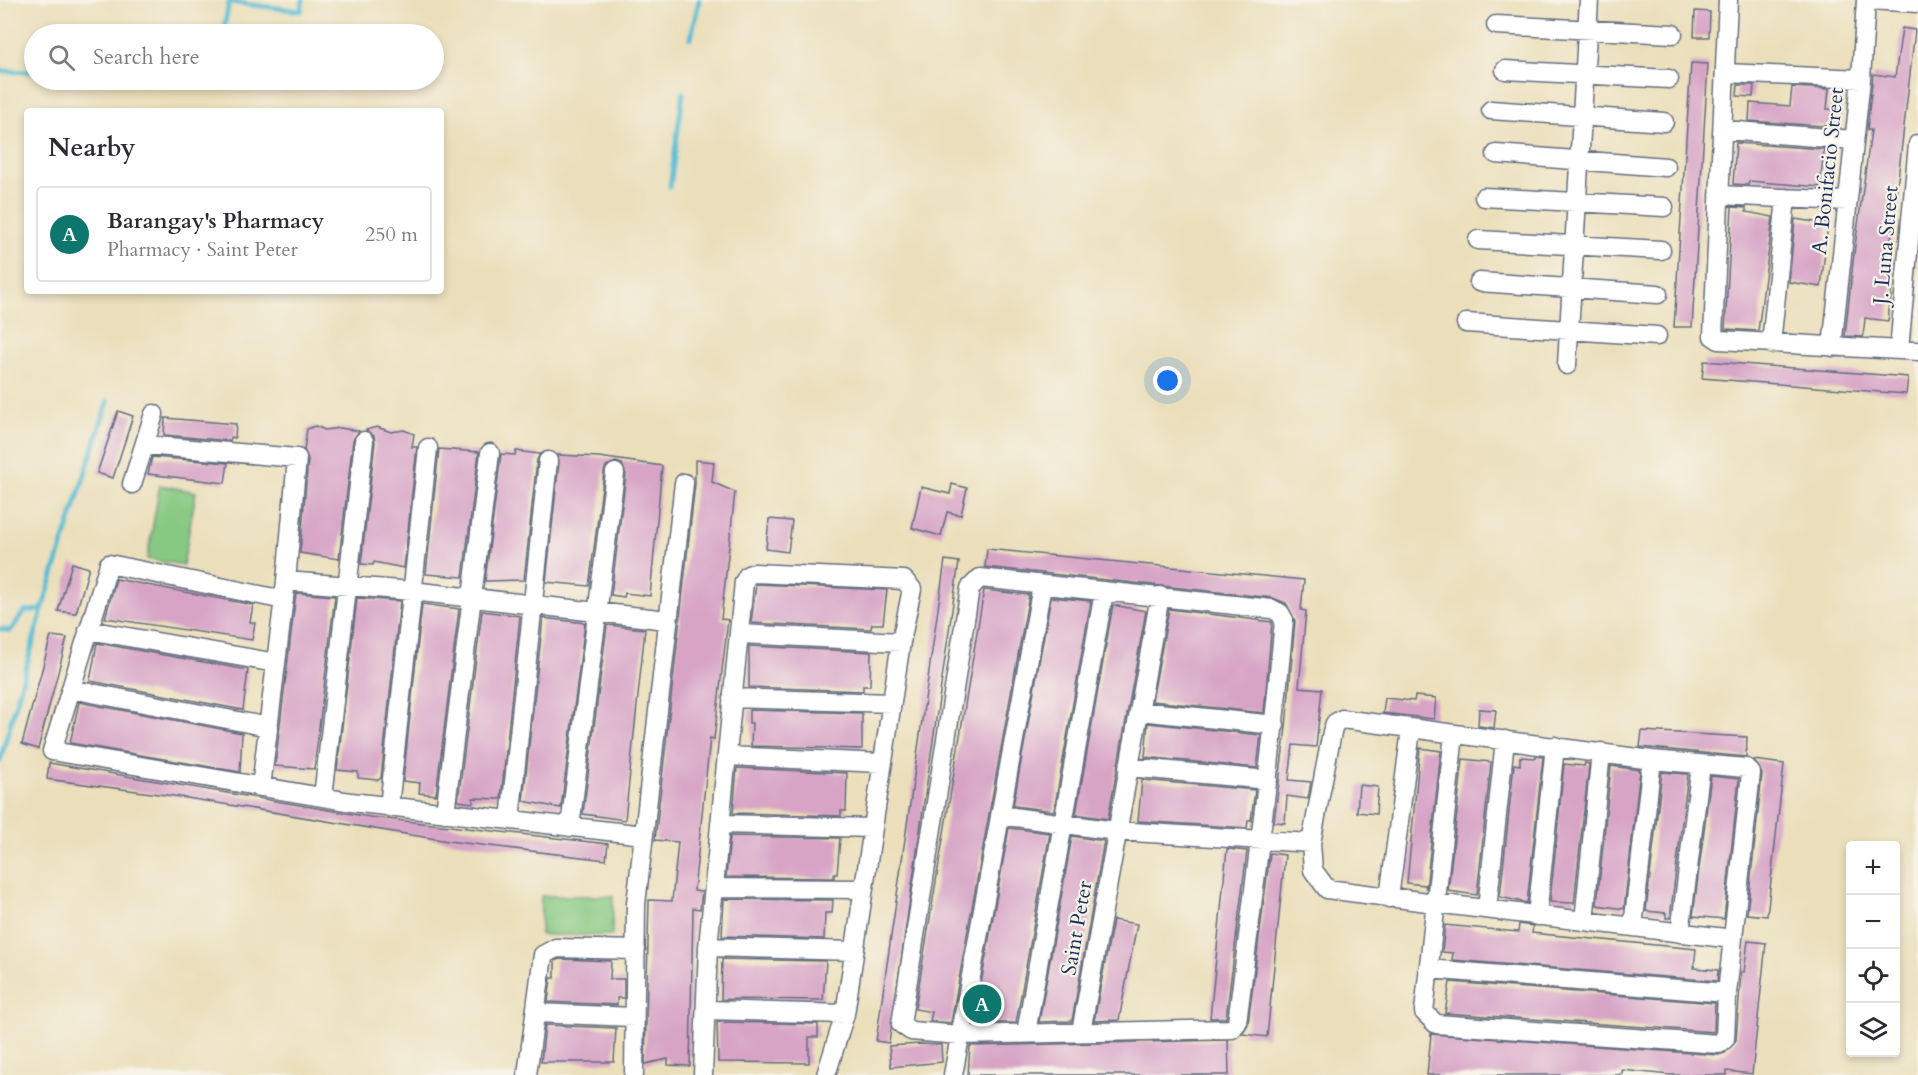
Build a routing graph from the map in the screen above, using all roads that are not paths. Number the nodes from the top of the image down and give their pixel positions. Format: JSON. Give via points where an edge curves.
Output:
{"nodes":[{"id":1,"x":1589,"y":0,"type":"edge"},
{"id":2,"x":1728,"y":0,"type":"edge"},
{"id":3,"x":1866,"y":0,"type":"edge"},
{"id":4,"x":1871,"y":0,"type":"edge"},
{"id":5,"x":1918,"y":3,"type":"edge"},
{"id":6,"x":1496,"y":25,"type":"dead end"},
{"id":7,"x":1588,"y":30,"type":"junction"},
{"id":8,"x":1673,"y":34,"type":"dead end"},
{"id":9,"x":1505,"y":70,"type":"dead end"},
{"id":10,"x":1726,"y":72,"type":"junction"},
{"id":11,"x":1585,"y":74,"type":"junction"},
{"id":12,"x":1669,"y":79,"type":"dead end"},
{"id":13,"x":1861,"y":79,"type":"junction"},
{"id":14,"x":1491,"y":110,"type":"dead end"},
{"id":15,"x":1582,"y":116,"type":"junction"},
{"id":16,"x":1664,"y":122,"type":"dead end"},
{"id":17,"x":1724,"y":130,"type":"junction"},
{"id":18,"x":1854,"y":140,"type":"junction"},
{"id":19,"x":1918,"y":144,"type":"edge"},
{"id":20,"x":1496,"y":154,"type":"dead end"},
{"id":21,"x":1579,"y":160,"type":"junction"},
{"id":22,"x":1666,"y":167,"type":"dead end"},
{"id":23,"x":1719,"y":195,"type":"junction"},
{"id":24,"x":1484,"y":197,"type":"dead end"},
{"id":25,"x":1786,"y":198,"type":"junction"},
{"id":26,"x":1576,"y":201,"type":"junction"},
{"id":27,"x":1848,"y":201,"type":"junction"},
{"id":28,"x":1664,"y":207,"type":"dead end"},
{"id":29,"x":1478,"y":240,"type":"dead end"},
{"id":30,"x":1573,"y":246,"type":"junction"},
{"id":31,"x":1661,"y":250,"type":"dead end"},
{"id":32,"x":1479,"y":282,"type":"dead end"},
{"id":33,"x":1571,"y":289,"type":"junction"},
{"id":34,"x":1658,"y":294,"type":"dead end"},
{"id":35,"x":1466,"y":323,"type":"dead end"},
{"id":36,"x":1569,"y":331,"type":"junction"},
{"id":37,"x":1657,"y":336,"type":"dead end"},
{"id":38,"x":1771,"y":344,"type":"junction"},
{"id":39,"x":1832,"y":347,"type":"junction"},
{"id":40,"x":1899,"y":350,"type":"junction"},
{"id":41,"x":1918,"y":351,"type":"edge"},
{"id":42,"x":1567,"y":365,"type":"dead end"},
{"id":43,"x":154,"y":414,"type":"dead end"},
{"id":44,"x":364,"y":441,"type":"dead end"},
{"id":45,"x":145,"y":445,"type":"junction"},
{"id":46,"x":428,"y":448,"type":"dead end"},
{"id":47,"x":489,"y":453,"type":"dead end"},
{"id":48,"x":548,"y":461,"type":"dead end"},
{"id":49,"x":615,"y":473,"type":"dead end"},
{"id":50,"x":132,"y":483,"type":"dead end"},
{"id":51,"x":684,"y":483,"type":"dead end"},
{"id":52,"x":286,"y":581,"type":"junction"},
{"id":53,"x":348,"y":584,"type":"junction"},
{"id":54,"x":1042,"y":586,"type":"junction"},
{"id":55,"x":412,"y":591,"type":"junction"},
{"id":56,"x":1104,"y":592,"type":"junction"},
{"id":57,"x":1160,"y":596,"type":"junction"},
{"id":58,"x":472,"y":598,"type":"junction"},
{"id":59,"x":284,"y":600,"type":"junction"},
{"id":60,"x":534,"y":606,"type":"junction"},
{"id":61,"x":596,"y":613,"type":"junction"},
{"id":62,"x":667,"y":620,"type":"junction"},
{"id":63,"x":88,"y":630,"type":"junction"},
{"id":64,"x":739,"y":633,"type":"junction"},
{"id":65,"x":901,"y":642,"type":"junction"},
{"id":66,"x":276,"y":663,"type":"junction"},
{"id":67,"x":71,"y":689,"type":"junction"},
{"id":68,"x":732,"y":698,"type":"junction"},
{"id":69,"x":891,"y":703,"type":"junction"},
{"id":70,"x":1139,"y":711,"type":"junction"},
{"id":71,"x":1275,"y":725,"type":"junction"},
{"id":72,"x":268,"y":727,"type":"junction"},
{"id":73,"x":1411,"y":730,"type":"junction"},
{"id":74,"x":1454,"y":734,"type":"junction"},
{"id":75,"x":1505,"y":740,"type":"junction"},
{"id":76,"x":1555,"y":746,"type":"junction"},
{"id":77,"x":1601,"y":752,"type":"junction"},
{"id":78,"x":727,"y":756,"type":"junction"},
{"id":79,"x":1652,"y":760,"type":"junction"},
{"id":80,"x":882,"y":763,"type":"junction"},
{"id":81,"x":1701,"y":765,"type":"junction"},
{"id":82,"x":1128,"y":767,"type":"junction"},
{"id":83,"x":1268,"y":780,"type":"junction"},
{"id":84,"x":261,"y":787,"type":"junction"},
{"id":85,"x":322,"y":797,"type":"junction"},
{"id":86,"x":389,"y":807,"type":"junction"},
{"id":87,"x":445,"y":813,"type":"junction"},
{"id":88,"x":1000,"y":815,"type":"junction"},
{"id":89,"x":510,"y":820,"type":"junction"},
{"id":90,"x":720,"y":824,"type":"junction"},
{"id":91,"x":1065,"y":825,"type":"junction"},
{"id":92,"x":570,"y":827,"type":"junction"},
{"id":93,"x":873,"y":828,"type":"junction"},
{"id":94,"x":1116,"y":831,"type":"junction"},
{"id":95,"x":644,"y":835,"type":"junction"},
{"id":96,"x":1261,"y":838,"type":"junction"},
{"id":97,"x":1311,"y":843,"type":"junction"},
{"id":98,"x":714,"y":888,"type":"junction"},
{"id":99,"x":864,"y":890,"type":"junction"},
{"id":100,"x":1389,"y":898,"type":"junction"},
{"id":101,"x":1435,"y":903,"type":"junction"},
{"id":102,"x":1486,"y":909,"type":"junction"},
{"id":103,"x":1537,"y":916,"type":"junction"},
{"id":104,"x":1584,"y":921,"type":"junction"},
{"id":105,"x":1633,"y":927,"type":"junction"},
{"id":106,"x":1680,"y":933,"type":"junction"},
{"id":107,"x":1733,"y":939,"type":"junction"},
{"id":108,"x":708,"y":947,"type":"junction"},
{"id":109,"x":636,"y":950,"type":"junction"},
{"id":110,"x":854,"y":951,"type":"junction"},
{"id":111,"x":1428,"y":969,"type":"junction"},
{"id":112,"x":1727,"y":993,"type":"junction"},
{"id":113,"x":706,"y":1010,"type":"junction"},
{"id":114,"x":535,"y":1013,"type":"junction"},
{"id":115,"x":845,"y":1014,"type":"junction"},
{"id":116,"x":634,"y":1017,"type":"junction"},
{"id":117,"x":1081,"y":1032,"type":"junction"},
{"id":118,"x":1026,"y":1033,"type":"junction"},
{"id":119,"x":960,"y":1035,"type":"junction"},
{"id":120,"x":527,"y":1075,"type":"edge"},
{"id":121,"x":634,"y":1075,"type":"edge"},
{"id":122,"x":703,"y":1075,"type":"edge"},
{"id":123,"x":826,"y":1075,"type":"edge"},
{"id":124,"x":953,"y":1075,"type":"edge"}],
"edges":[{"from":1,"to":7,"type":"street"},
{"from":2,"to":10,"type":"street"},
{"from":3,"to":13,"type":"street","name":"A. Bonifacio Street"},
{"from":4,"to":5,"type":"street"},
{"from":6,"to":7,"type":"street"},
{"from":7,"to":8,"type":"street"},
{"from":7,"to":11,"type":"street"},
{"from":9,"to":11,"type":"street"},
{"from":10,"to":13,"type":"street"},
{"from":10,"to":17,"type":"street"},
{"from":11,"to":12,"type":"street"},
{"from":11,"to":15,"type":"street"},
{"from":13,"to":18,"type":"street","name":"A. Bonifacio Street"},
{"from":14,"to":15,"type":"street"},
{"from":15,"to":16,"type":"street"},
{"from":15,"to":21,"type":"street"},
{"from":17,"to":18,"type":"street"},
{"from":17,"to":23,"type":"street"},
{"from":18,"to":27,"type":"street","name":"A. Bonifacio Street"},
{"from":19,"to":40,"type":"street","name":"J. Luna Street"},
{"from":20,"to":21,"type":"street"},
{"from":21,"to":22,"type":"street"},
{"from":21,"to":26,"type":"street"},
{"from":23,"to":25,"type":"street"},
{"from":23,"to":38,"type":"street","via":[[1712,331],[1719,340]]},
{"from":24,"to":26,"type":"street"},
{"from":25,"to":27,"type":"street"},
{"from":25,"to":38,"type":"street"},
{"from":26,"to":28,"type":"street"},
{"from":26,"to":30,"type":"street"},
{"from":27,"to":39,"type":"street","name":"A. Bonifacio Street"},
{"from":29,"to":30,"type":"street"},
{"from":30,"to":31,"type":"street"},
{"from":30,"to":33,"type":"street"},
{"from":32,"to":33,"type":"street"},
{"from":33,"to":34,"type":"street"},
{"from":33,"to":36,"type":"street"},
{"from":35,"to":36,"type":"street"},
{"from":36,"to":37,"type":"street"},
{"from":36,"to":42,"type":"street"},
{"from":38,"to":39,"type":"street"},
{"from":39,"to":40,"type":"street"},
{"from":40,"to":41,"type":"street"},
{"from":43,"to":45,"type":"street"},
{"from":44,"to":53,"type":"street"},
{"from":45,"to":50,"type":"street"},
{"from":45,"to":52,"type":"street","via":[[297,458]]},
{"from":46,"to":55,"type":"street"},
{"from":47,"to":58,"type":"street"},
{"from":48,"to":60,"type":"street"},
{"from":49,"to":61,"type":"street"},
{"from":51,"to":62,"type":"street"},
{"from":52,"to":53,"type":"street"},
{"from":52,"to":59,"type":"street"},
{"from":53,"to":55,"type":"street"},
{"from":53,"to":85,"type":"street"},
{"from":54,"to":56,"type":"street"},
{"from":54,"to":88,"type":"street"},
{"from":54,"to":119,"type":"street","via":[[980,578],[970,588],[901,1024],[910,1031]]},
{"from":55,"to":58,"type":"street"},
{"from":55,"to":86,"type":"street"},
{"from":56,"to":57,"type":"street"},
{"from":56,"to":91,"type":"street"},
{"from":57,"to":70,"type":"street","name":"Saint Peter"},
{"from":57,"to":71,"type":"street","via":[[1280,613],[1284,620]]},
{"from":58,"to":60,"type":"street"},
{"from":58,"to":87,"type":"street"},
{"from":59,"to":63,"type":"street","via":[[109,564]]},
{"from":59,"to":66,"type":"street"},
{"from":60,"to":61,"type":"street"},
{"from":60,"to":89,"type":"street"},
{"from":61,"to":62,"type":"street"},
{"from":61,"to":92,"type":"street"},
{"from":62,"to":95,"type":"street"},
{"from":63,"to":66,"type":"street"},
{"from":63,"to":67,"type":"street"},
{"from":64,"to":65,"type":"street"},
{"from":64,"to":65,"type":"street","via":[[748,575],[893,579],[904,580],[912,589]]},
{"from":64,"to":68,"type":"street"},
{"from":65,"to":69,"type":"street"},
{"from":66,"to":72,"type":"street"},
{"from":67,"to":72,"type":"street"},
{"from":67,"to":84,"type":"street","via":[[52,751]]},
{"from":68,"to":69,"type":"street"},
{"from":68,"to":78,"type":"street"},
{"from":69,"to":80,"type":"street"},
{"from":70,"to":71,"type":"street"},
{"from":70,"to":82,"type":"street","name":"Saint Peter"},
{"from":71,"to":83,"type":"street"},
{"from":72,"to":84,"type":"street"},
{"from":73,"to":74,"type":"street"},
{"from":73,"to":97,"type":"street","via":[[1342,719],[1335,723]]},
{"from":73,"to":100,"type":"street"},
{"from":74,"to":75,"type":"street"},
{"from":74,"to":101,"type":"street"},
{"from":75,"to":76,"type":"street"},
{"from":75,"to":102,"type":"street"},
{"from":76,"to":77,"type":"street"},
{"from":76,"to":103,"type":"street"},
{"from":77,"to":79,"type":"street"},
{"from":77,"to":104,"type":"street"},
{"from":78,"to":80,"type":"street"},
{"from":78,"to":90,"type":"street"},
{"from":79,"to":81,"type":"street"},
{"from":79,"to":105,"type":"street"},
{"from":80,"to":93,"type":"street"},
{"from":81,"to":106,"type":"street"},
{"from":81,"to":107,"type":"street","via":[[1746,768],[1751,773]]},
{"from":82,"to":83,"type":"street"},
{"from":82,"to":94,"type":"street","name":"Saint Peter"},
{"from":83,"to":96,"type":"street"},
{"from":84,"to":85,"type":"street"},
{"from":85,"to":86,"type":"street"},
{"from":86,"to":87,"type":"street"},
{"from":87,"to":89,"type":"street"},
{"from":88,"to":91,"type":"street"},
{"from":88,"to":119,"type":"street"},
{"from":89,"to":92,"type":"street"},
{"from":90,"to":93,"type":"street"},
{"from":90,"to":98,"type":"street"},
{"from":91,"to":94,"type":"street"},
{"from":91,"to":118,"type":"street"},
{"from":92,"to":95,"type":"street"},
{"from":93,"to":99,"type":"street"},
{"from":94,"to":96,"type":"street"},
{"from":94,"to":117,"type":"street","name":"Saint Peter"},
{"from":95,"to":109,"type":"street","via":[[636,904]]},
{"from":96,"to":97,"type":"street"},
{"from":96,"to":117,"type":"street","via":[[1237,1023],[1232,1029]]},
{"from":97,"to":100,"type":"street","via":[[1312,870],[1327,889]]},
{"from":98,"to":99,"type":"street"},
{"from":98,"to":108,"type":"street"},
{"from":99,"to":110,"type":"street"},
{"from":100,"to":101,"type":"street"},
{"from":101,"to":102,"type":"street"},
{"from":101,"to":111,"type":"street"},
{"from":102,"to":103,"type":"street"},
{"from":103,"to":104,"type":"street"},
{"from":104,"to":105,"type":"street"},
{"from":105,"to":106,"type":"street"},
{"from":106,"to":107,"type":"street"},
{"from":107,"to":112,"type":"street"},
{"from":108,"to":110,"type":"street"},
{"from":108,"to":113,"type":"street"},
{"from":109,"to":114,"type":"street","via":[[556,948],[543,955]]},
{"from":109,"to":116,"type":"street"},
{"from":110,"to":115,"type":"street"},
{"from":111,"to":112,"type":"street"},
{"from":111,"to":112,"type":"street","via":[[1424,1012],[1436,1024],[1719,1044],[1725,1039]]},
{"from":113,"to":115,"type":"street"},
{"from":113,"to":122,"type":"street"},
{"from":114,"to":116,"type":"street"},
{"from":114,"to":120,"type":"street"},
{"from":115,"to":123,"type":"street"},
{"from":116,"to":121,"type":"street"},
{"from":117,"to":118,"type":"street"},
{"from":118,"to":119,"type":"street"},
{"from":119,"to":124,"type":"street"}]}
